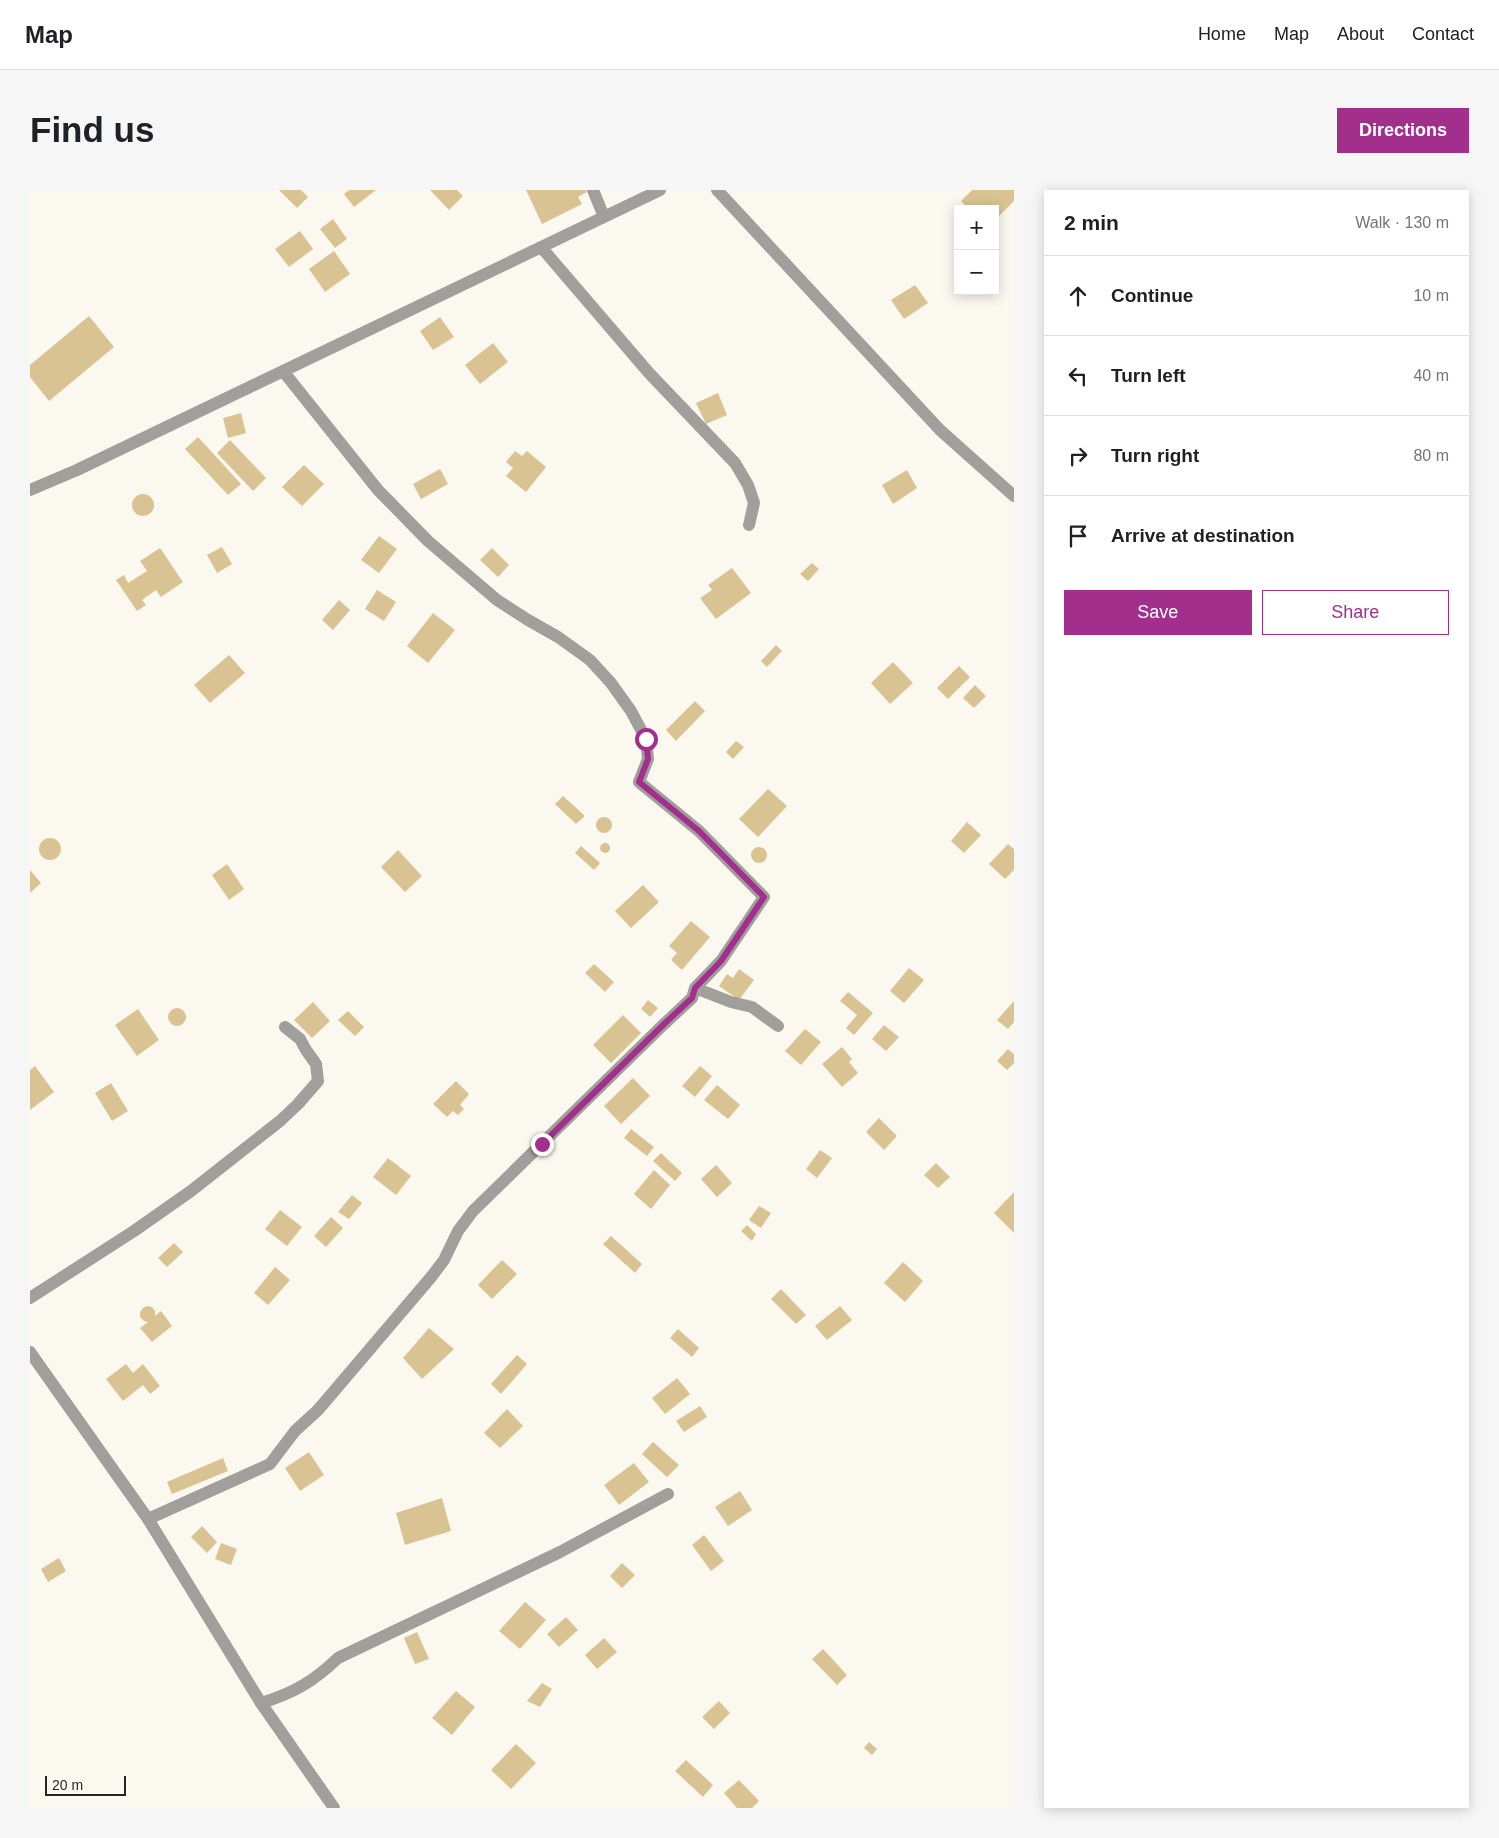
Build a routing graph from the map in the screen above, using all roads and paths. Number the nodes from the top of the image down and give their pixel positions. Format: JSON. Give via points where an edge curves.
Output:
{"nodes":[{"id":1,"x":593,"y":190,"type":"edge"},
{"id":2,"x":660,"y":190,"type":"edge"},
{"id":3,"x":717,"y":190,"type":"edge"},
{"id":4,"x":604,"y":217,"type":"junction"},
{"id":5,"x":541,"y":247,"type":"junction"},
{"id":6,"x":284,"y":371,"type":"junction"},
{"id":7,"x":30,"y":490,"type":"edge"},
{"id":8,"x":1014,"y":496,"type":"edge"},
{"id":9,"x":749,"y":525,"type":"dead end"},
{"id":10,"x":695,"y":988,"type":"junction"},
{"id":11,"x":778,"y":1026,"type":"dead end"},
{"id":12,"x":285,"y":1027,"type":"dead end"},
{"id":13,"x":30,"y":1298,"type":"edge"},
{"id":14,"x":30,"y":1352,"type":"edge"},
{"id":15,"x":668,"y":1494,"type":"dead end"},
{"id":16,"x":148,"y":1519,"type":"junction"},
{"id":17,"x":261,"y":1703,"type":"junction"},
{"id":18,"x":334,"y":1808,"type":"edge"}],
"edges":[{"from":1,"to":4,"type":"street"},
{"from":2,"to":4,"type":"street"},
{"from":3,"to":8,"type":"street","via":[[940,430]]},
{"from":4,"to":5,"type":"street"},
{"from":5,"to":6,"type":"street"},
{"from":5,"to":9,"type":"street","via":[[649,373],[735,464],[754,503]]},
{"from":6,"to":7,"type":"street"},
{"from":6,"to":10,"type":"street","via":[[378,490],[428,541],[497,600],[590,660],[611,683],[646,739],[648,759],[639,782],[699,831],[764,897],[721,961]]},
{"from":10,"to":11,"type":"street","via":[[752,1007]]},
{"from":10,"to":16,"type":"street","via":[[692,998],[473,1211],[432,1276],[318,1410],[295,1431],[270,1464]]},
{"from":12,"to":13,"type":"street","via":[[300,1039],[316,1064],[318,1081],[298,1104],[134,1232]]},
{"from":14,"to":16,"type":"street"},
{"from":15,"to":17,"type":"street","via":[[560,1552],[338,1658],[300,1688]]},
{"from":16,"to":17,"type":"street"},
{"from":17,"to":18,"type":"street"}]}
